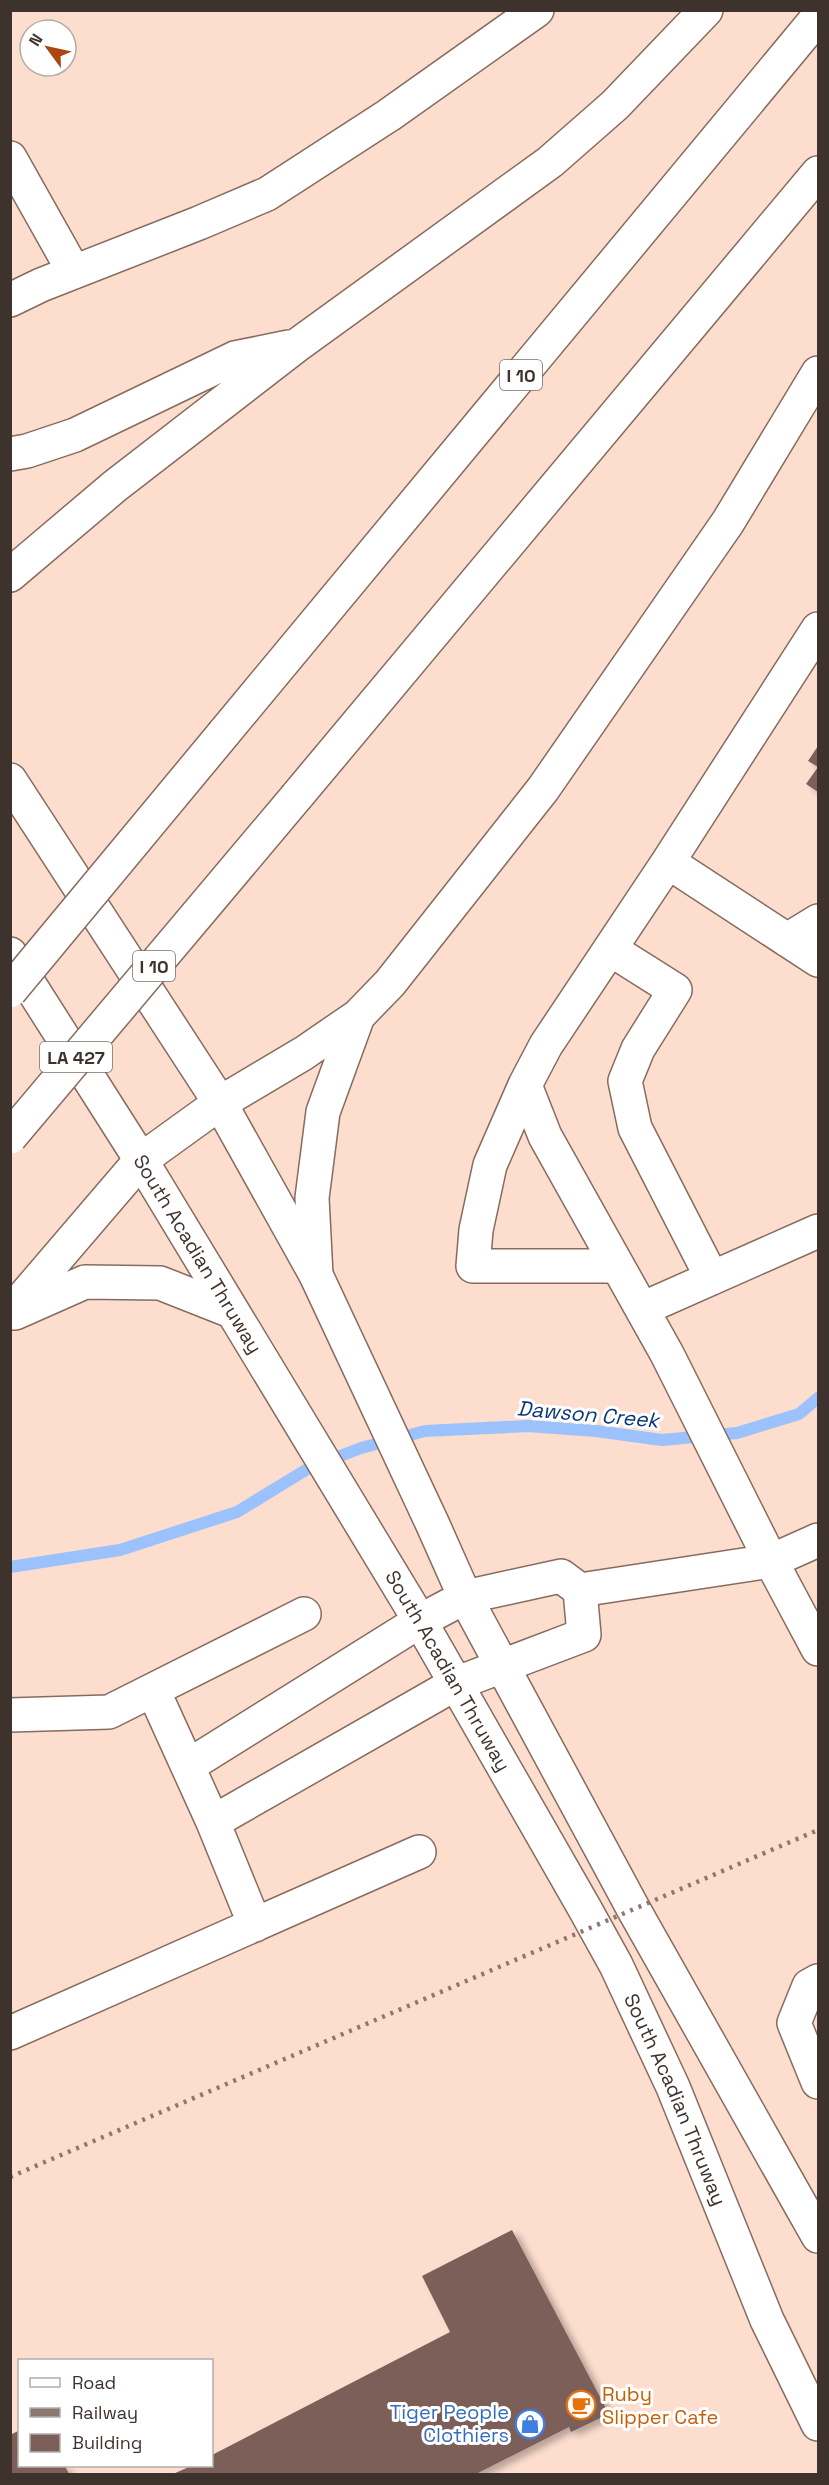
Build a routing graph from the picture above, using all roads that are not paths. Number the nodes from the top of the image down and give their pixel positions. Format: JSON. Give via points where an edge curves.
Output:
{"nodes":[{"id":1,"x":537,"y":10,"type":"edge"},
{"id":2,"x":706,"y":10,"type":"edge"},
{"id":3,"x":819,"y":17,"type":"edge"},
{"id":4,"x":10,"y":158,"type":"edge"},
{"id":5,"x":819,"y":173,"type":"edge"},
{"id":6,"x":74,"y":272,"type":"junction"},
{"id":7,"x":10,"y":300,"type":"edge"},
{"id":8,"x":296,"y":346,"type":"junction"},
{"id":9,"x":819,"y":373,"type":"edge"},
{"id":10,"x":10,"y":454,"type":"edge"},
{"id":11,"x":10,"y":575,"type":"edge"},
{"id":12,"x":819,"y":629,"type":"edge"},
{"id":13,"x":10,"y":780,"type":"edge"},
{"id":14,"x":668,"y":862,"type":"junction"},
{"id":15,"x":819,"y":921,"type":"edge"},
{"id":16,"x":787,"y":940,"type":"junction"},
{"id":17,"x":610,"y":949,"type":"junction"},
{"id":18,"x":10,"y":954,"type":"edge"},
{"id":19,"x":819,"y":960,"type":"edge"},
{"id":20,"x":10,"y":991,"type":"edge"},
{"id":21,"x":357,"y":1016,"type":"junction"},
{"id":22,"x":525,"y":1085,"type":"junction"},
{"id":23,"x":220,"y":1104,"type":"junction"},
{"id":24,"x":10,"y":1137,"type":"edge"},
{"id":25,"x":141,"y":1160,"type":"junction"},
{"id":26,"x":819,"y":1231,"type":"edge"},
{"id":27,"x":617,"y":1266,"type":"junction"},
{"id":28,"x":316,"y":1275,"type":"junction"},
{"id":29,"x":712,"y":1278,"type":"junction"},
{"id":30,"x":642,"y":1309,"type":"junction"},
{"id":31,"x":231,"y":1311,"type":"junction"},
{"id":32,"x":10,"y":1314,"type":"edge"},
{"id":33,"x":819,"y":1540,"type":"edge"},
{"id":34,"x":771,"y":1562,"type":"junction"},
{"id":35,"x":580,"y":1590,"type":"junction"},
{"id":36,"x":465,"y":1597,"type":"junction"},
{"id":37,"x":304,"y":1614,"type":"dead end"},
{"id":38,"x":420,"y":1621,"type":"junction"},
{"id":39,"x":819,"y":1649,"type":"edge"},
{"id":40,"x":501,"y":1666,"type":"junction"},
{"id":41,"x":455,"y":1684,"type":"junction"},
{"id":42,"x":153,"y":1690,"type":"junction"},
{"id":43,"x":10,"y":1715,"type":"edge"},
{"id":44,"x":188,"y":1766,"type":"junction"},
{"id":45,"x":213,"y":1822,"type":"junction"},
{"id":46,"x":419,"y":1852,"type":"dead end"},
{"id":47,"x":255,"y":1925,"type":"junction"},
{"id":48,"x":819,"y":1981,"type":"edge"},
{"id":49,"x":10,"y":2033,"type":"edge"},
{"id":50,"x":819,"y":2082,"type":"edge"},
{"id":51,"x":819,"y":2236,"type":"edge"},
{"id":52,"x":819,"y":2424,"type":"edge"}],
"edges":[{"from":1,"to":6,"type":"main road","via":[[389,115],[267,194]]},
{"from":2,"to":8,"type":"main road","via":[[615,105],[550,162]]},
{"from":3,"to":20,"type":"main road","number":"I 10","bridge":true},
{"from":4,"to":6,"type":"main road"},
{"from":5,"to":24,"type":"main road","number":"I 10","bridge":true},
{"from":6,"to":7,"type":"main road"},
{"from":8,"to":10,"type":"main road","via":[[235,358],[75,435]]},
{"from":8,"to":11,"type":"main road","via":[[116,486]]},
{"from":9,"to":21,"type":"main road","via":[[728,522],[543,789],[390,982]]},
{"from":12,"to":14,"type":"main road"},
{"from":13,"to":23,"type":"main road"},
{"from":14,"to":16,"type":"main road"},
{"from":14,"to":17,"type":"main road"},
{"from":15,"to":16,"type":"main road"},
{"from":16,"to":19,"type":"main road"},
{"from":17,"to":22,"type":"main road","via":[[546,1045]]},
{"from":17,"to":29,"type":"main road","via":[[675,990],[638,1049],[625,1081],[635,1128]]},
{"from":18,"to":25,"type":"main road","name":"South Acadian Thruway","number":"LA 427"},
{"from":21,"to":23,"type":"main road"},
{"from":21,"to":28,"type":"main road","via":[[323,1112],[312,1198]]},
{"from":22,"to":27,"type":"main road","via":[[545,1136]]},
{"from":22,"to":27,"type":"main road","via":[[490,1165],[476,1230],[473,1266]]},
{"from":23,"to":25,"type":"main road"},
{"from":23,"to":28,"type":"main road"},
{"from":25,"to":31,"type":"main road","name":"South Acadian Thruway","number":"LA 427"},
{"from":25,"to":32,"type":"main road"},
{"from":26,"to":29,"type":"main road"},
{"from":27,"to":30,"type":"main road"},
{"from":28,"to":36,"type":"main road"},
{"from":29,"to":30,"type":"main road"},
{"from":30,"to":34,"type":"main road"},
{"from":31,"to":32,"type":"main road","via":[[160,1283],[86,1282]]},
{"from":31,"to":38,"type":"main road","name":"South Acadian Thruway","number":"LA 427"},
{"from":33,"to":34,"type":"main road"},
{"from":34,"to":35,"type":"main road"},
{"from":34,"to":39,"type":"main road"},
{"from":35,"to":36,"type":"main road","via":[[561,1576]]},
{"from":35,"to":40,"type":"main road","via":[[584,1635]]},
{"from":36,"to":38,"type":"main road"},
{"from":36,"to":40,"type":"main road"},
{"from":37,"to":42,"type":"main road"},
{"from":38,"to":41,"type":"main road","name":"South Acadian Thruway","number":"LA 427"},
{"from":38,"to":44,"type":"main road"},
{"from":40,"to":41,"type":"main road"},
{"from":40,"to":51,"type":"main road"},
{"from":41,"to":45,"type":"main road"},
{"from":41,"to":52,"type":"main road","name":"South Acadian Thruway","number":"LA 427","via":[[616,1965],[673,2087],[767,2320]]},
{"from":42,"to":43,"type":"main road","via":[[109,1712]]},
{"from":42,"to":44,"type":"main road"},
{"from":44,"to":45,"type":"main road"},
{"from":45,"to":47,"type":"main road"},
{"from":46,"to":47,"type":"main road"},
{"from":47,"to":49,"type":"main road"},
{"from":48,"to":50,"type":"main road","via":[[809,1986],[794,2023]]}]}
